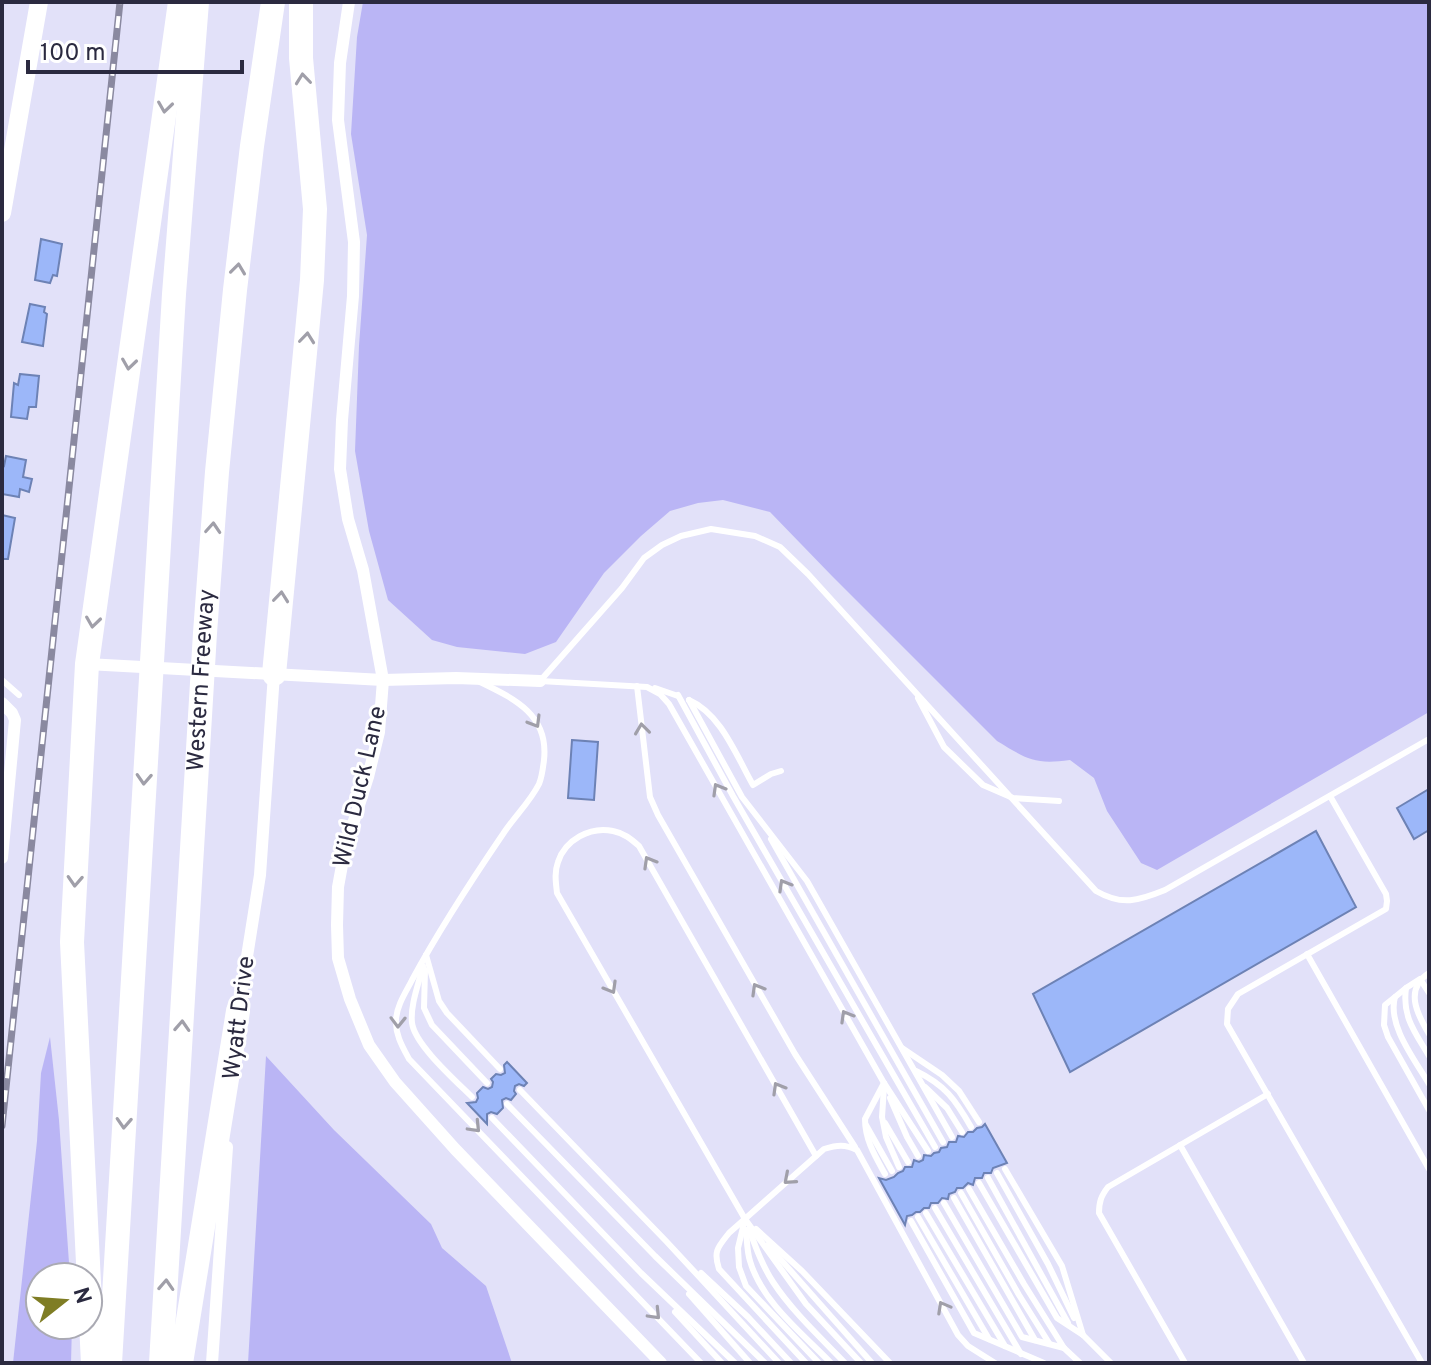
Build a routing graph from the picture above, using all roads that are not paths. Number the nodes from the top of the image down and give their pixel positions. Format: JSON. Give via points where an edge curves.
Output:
{"nodes":[{"id":1,"x":39,"y":2,"type":"edge"},
{"id":2,"x":180,"y":2,"type":"edge"},
{"id":3,"x":197,"y":2,"type":"edge"},
{"id":4,"x":273,"y":2,"type":"edge"},
{"id":5,"x":301,"y":2,"type":"edge"},
{"id":6,"x":349,"y":2,"type":"edge"},
{"id":7,"x":2,"y":213,"type":"edge"},
{"id":8,"x":87,"y":664,"type":"junction"},
{"id":9,"x":274,"y":674,"type":"junction"},
{"id":10,"x":474,"y":678,"type":"junction"},
{"id":11,"x":2,"y":680,"type":"edge"},
{"id":12,"x":383,"y":680,"type":"junction"},
{"id":13,"x":540,"y":681,"type":"junction"},
{"id":14,"x":637,"y":686,"type":"junction"},
{"id":15,"x":647,"y":687,"type":"junction"},
{"id":16,"x":912,"y":687,"type":"junction"},
{"id":17,"x":19,"y":695,"type":"dead end"},
{"id":18,"x":678,"y":695,"type":"junction"},
{"id":19,"x":689,"y":700,"type":"junction"},
{"id":20,"x":2,"y":703,"type":"edge"},
{"id":21,"x":1429,"y":739,"type":"edge"},
{"id":22,"x":781,"y":771,"type":"dead end"},
{"id":23,"x":1330,"y":796,"type":"junction"},
{"id":24,"x":1013,"y":798,"type":"junction"},
{"id":25,"x":1059,"y":801,"type":"dead end"},
{"id":26,"x":759,"y":819,"type":"junction"},
{"id":27,"x":2,"y":858,"type":"edge"},
{"id":28,"x":1307,"y":954,"type":"junction"},
{"id":29,"x":426,"y":955,"type":"junction"},
{"id":30,"x":1429,"y":973,"type":"edge"},
{"id":31,"x":1420,"y":979,"type":"junction"},
{"id":32,"x":1406,"y":988,"type":"junction"},
{"id":33,"x":1429,"y":993,"type":"edge"},
{"id":34,"x":1395,"y":997,"type":"junction"},
{"id":35,"x":238,"y":1011,"type":"junction"},
{"id":36,"x":1429,"y":1034,"type":"edge"},
{"id":37,"x":900,"y":1046,"type":"junction"},
{"id":38,"x":1429,"y":1056,"type":"edge"},
{"id":39,"x":500,"y":1069,"type":"dead end"},
{"id":40,"x":914,"y":1070,"type":"junction"},
{"id":41,"x":487,"y":1083,"type":"dead end"},
{"id":42,"x":884,"y":1083,"type":"junction"},
{"id":43,"x":1429,"y":1084,"type":"edge"},
{"id":44,"x":922,"y":1085,"type":"junction"},
{"id":45,"x":520,"y":1090,"type":"dead end"},
{"id":46,"x":1268,"y":1094,"type":"junction"},
{"id":47,"x":472,"y":1097,"type":"dead end"},
{"id":48,"x":507,"y":1104,"type":"dead end"},
{"id":49,"x":1429,"y":1110,"type":"edge"},
{"id":50,"x":882,"y":1117,"type":"junction"},
{"id":51,"x":492,"y":1118,"type":"dead end"},
{"id":52,"x":979,"y":1122,"type":"dead end"},
{"id":53,"x":971,"y":1127,"type":"dead end"},
{"id":54,"x":962,"y":1132,"type":"dead end"},
{"id":55,"x":952,"y":1137,"type":"dead end"},
{"id":56,"x":943,"y":1142,"type":"dead end"},
{"id":57,"x":1180,"y":1145,"type":"junction"},
{"id":58,"x":857,"y":1150,"type":"junction"},
{"id":59,"x":816,"y":1156,"type":"junction"},
{"id":60,"x":918,"y":1156,"type":"dead end"},
{"id":61,"x":908,"y":1162,"type":"dead end"},
{"id":62,"x":1005,"y":1169,"type":"dead end"},
{"id":63,"x":1429,"y":1169,"type":"edge"},
{"id":64,"x":997,"y":1173,"type":"dead end"},
{"id":65,"x":988,"y":1178,"type":"dead end"},
{"id":66,"x":979,"y":1183,"type":"dead end"},
{"id":67,"x":969,"y":1189,"type":"dead end"},
{"id":68,"x":961,"y":1193,"type":"dead end"},
{"id":69,"x":954,"y":1198,"type":"dead end"},
{"id":70,"x":944,"y":1203,"type":"dead end"},
{"id":71,"x":935,"y":1208,"type":"dead end"},
{"id":72,"x":926,"y":1213,"type":"dead end"},
{"id":73,"x":745,"y":1219,"type":"junction"},
{"id":74,"x":915,"y":1219,"type":"dead end"},
{"id":75,"x":666,"y":1241,"type":"junction"},
{"id":76,"x":655,"y":1256,"type":"junction"},
{"id":77,"x":641,"y":1273,"type":"junction"},
{"id":78,"x":1070,"y":1326,"type":"junction"},
{"id":79,"x":1083,"y":1335,"type":"junction"},
{"id":80,"x":1035,"y":1340,"type":"junction"},
{"id":81,"x":1049,"y":1343,"type":"junction"},
{"id":82,"x":1005,"y":1346,"type":"junction"},
{"id":83,"x":1064,"y":1348,"type":"junction"},
{"id":84,"x":1021,"y":1354,"type":"junction"},
{"id":85,"x":93,"y":1363,"type":"edge"},
{"id":86,"x":110,"y":1363,"type":"edge"},
{"id":87,"x":161,"y":1363,"type":"edge"},
{"id":88,"x":181,"y":1363,"type":"edge"},
{"id":89,"x":212,"y":1363,"type":"edge"},
{"id":90,"x":661,"y":1363,"type":"edge"},
{"id":91,"x":701,"y":1363,"type":"edge"},
{"id":92,"x":722,"y":1363,"type":"edge"},
{"id":93,"x":735,"y":1363,"type":"edge"},
{"id":94,"x":750,"y":1363,"type":"edge"},
{"id":95,"x":765,"y":1363,"type":"edge"},
{"id":96,"x":779,"y":1363,"type":"edge"},
{"id":97,"x":791,"y":1363,"type":"edge"},
{"id":98,"x":806,"y":1363,"type":"edge"},
{"id":99,"x":819,"y":1363,"type":"edge"},
{"id":100,"x":831,"y":1363,"type":"edge"},
{"id":101,"x":845,"y":1363,"type":"edge"},
{"id":102,"x":861,"y":1363,"type":"edge"},
{"id":103,"x":872,"y":1363,"type":"edge"},
{"id":104,"x":890,"y":1363,"type":"edge"},
{"id":105,"x":995,"y":1363,"type":"edge"},
{"id":106,"x":1044,"y":1363,"type":"edge"},
{"id":107,"x":1080,"y":1363,"type":"edge"},
{"id":108,"x":1111,"y":1363,"type":"edge"},
{"id":109,"x":1185,"y":1363,"type":"edge"},
{"id":110,"x":1304,"y":1363,"type":"edge"},
{"id":111,"x":1422,"y":1363,"type":"edge"}],
"edges":[{"from":1,"to":7,"type":"street"},
{"from":2,"to":8,"type":"highway","one_way":true},
{"from":3,"to":86,"type":"highway","one_way":true,"via":[[175,279]]},
{"from":87,"to":4,"type":"highway","name":"Western Freeway","one_way":true,"via":[[217,472]]},
{"from":9,"to":5,"type":"highway","one_way":true,"via":[[315,209]]},
{"from":6,"to":12,"type":"street","name":"Wild Duck Lane","via":[[338,120],[354,256],[340,469]]},
{"from":8,"to":9,"type":"street"},
{"from":8,"to":85,"type":"highway","one_way":true,"via":[[72,942]]},
{"from":9,"to":12,"type":"street"},
{"from":9,"to":35,"type":"street","name":"Wyatt Drive","via":[[260,875]]},
{"from":10,"to":12,"type":"street"},
{"from":10,"to":13,"type":"street"},
{"from":10,"to":29,"type":"lane","one_way":true,"via":[[529,711],[546,746],[543,769],[539,784]]},
{"from":11,"to":17,"type":"lane"},
{"from":12,"to":90,"type":"street","name":"Wild Duck Lane","via":[[379,732],[338,887],[338,958],[350,999],[369,1045],[395,1082]]},
{"from":13,"to":14,"type":"lane"},
{"from":13,"to":16,"type":"lane","via":[[644,558],[671,540],[711,529],[755,536],[780,547]]},
{"from":14,"to":15,"type":"lane"},
{"from":58,"to":14,"type":"lane","one_way":true,"via":[[795,1054],[658,815],[650,797]]},
{"from":15,"to":18,"type":"lane"},
{"from":42,"to":15,"type":"lane","one_way":true,"via":[[669,704]]},
{"from":16,"to":24,"type":"lane"},
{"from":16,"to":24,"type":"lane","via":[[944,747],[983,785]]},
{"from":18,"to":19,"type":"lane"},
{"from":42,"to":18,"type":"lane","one_way":true,"via":[[931,1149]]},
{"from":19,"to":22,"type":"lane","via":[[713,717],[753,785]]},
{"from":19,"to":26,"type":"lane"},
{"from":20,"to":27,"type":"street","via":[[15,720]]},
{"from":21,"to":23,"type":"lane"},
{"from":23,"to":24,"type":"lane","via":[[1165,890],[1124,901],[1096,891]]},
{"from":23,"to":28,"type":"lane","via":[[1386,894],[1386,909]]},
{"from":24,"to":25,"type":"lane"},
{"from":26,"to":37,"type":"lane","via":[[807,881]]},
{"from":26,"to":56,"type":"lane"},
{"from":28,"to":46,"type":"lane","via":[[1238,994],[1228,1009],[1227,1024]]},
{"from":28,"to":63,"type":"lane"},
{"from":29,"to":39,"type":"lane","via":[[439,1001]]},
{"from":29,"to":41,"type":"lane","via":[[427,1016]]},
{"from":29,"to":47,"type":"lane","via":[[412,1024],[417,1039]]},
{"from":29,"to":91,"type":"lane","one_way":true,"via":[[396,1017],[396,1033],[409,1059]]},
{"from":30,"to":31,"type":"lane"},
{"from":31,"to":32,"type":"lane"},
{"from":31,"to":33,"type":"lane"},
{"from":31,"to":36,"type":"lane","via":[[1415,995]]},
{"from":32,"to":34,"type":"lane"},
{"from":32,"to":38,"type":"lane","via":[[1405,1012]]},
{"from":34,"to":43,"type":"lane","via":[[1398,1029]]},
{"from":34,"to":49,"type":"lane","via":[[1385,1005],[1384,1025]]},
{"from":35,"to":88,"type":"highway"},
{"from":35,"to":89,"type":"street","name":"Wyatt Drive"},
{"from":37,"to":40,"type":"lane"},
{"from":37,"to":52,"type":"lane","via":[[959,1091]]},
{"from":40,"to":44,"type":"lane"},
{"from":40,"to":53,"type":"lane","via":[[949,1093]]},
{"from":42,"to":50,"type":"lane"},
{"from":42,"to":50,"type":"lane","via":[[865,1119],[865,1135],[892,1171]]},
{"from":42,"to":60,"type":"lane"},
{"from":44,"to":54,"type":"lane","via":[[947,1108]]},
{"from":44,"to":55,"type":"lane"},
{"from":45,"to":75,"type":"lane"},
{"from":46,"to":57,"type":"lane"},
{"from":46,"to":111,"type":"lane"},
{"from":48,"to":76,"type":"lane"},
{"from":50,"to":61,"type":"lane"},
{"from":51,"to":77,"type":"lane"},
{"from":57,"to":109,"type":"lane","via":[[1108,1187],[1099,1213]]},
{"from":57,"to":110,"type":"lane"},
{"from":58,"to":59,"type":"lane","via":[[834,1146]]},
{"from":105,"to":58,"type":"lane","one_way":true,"via":[[958,1335]]},
{"from":59,"to":73,"type":"lane","one_way":true},
{"from":59,"to":73,"type":"lane","one_way":true,"via":[[639,846],[611,830],[595,830],[566,846],[558,861],[557,893]]},
{"from":62,"to":79,"type":"lane","via":[[1062,1266]]},
{"from":64,"to":79,"type":"lane"},
{"from":65,"to":78,"type":"lane"},
{"from":66,"to":78,"type":"lane","via":[[1057,1318]]},
{"from":67,"to":83,"type":"lane"},
{"from":68,"to":81,"type":"lane"},
{"from":69,"to":80,"type":"lane"},
{"from":70,"to":80,"type":"lane","via":[[1022,1337]]},
{"from":71,"to":84,"type":"lane"},
{"from":72,"to":82,"type":"lane"},
{"from":73,"to":98,"type":"lane","via":[[717,1248],[719,1269]]},
{"from":73,"to":99,"type":"lane","via":[[738,1248],[746,1286]]},
{"from":73,"to":100,"type":"lane","via":[[749,1259],[760,1286]]},
{"from":73,"to":101,"type":"lane","via":[[774,1283]]},
{"from":73,"to":102,"type":"lane","via":[[806,1304]]},
{"from":73,"to":103,"type":"lane"},
{"from":73,"to":104,"type":"lane"},
{"from":74,"to":82,"type":"lane","via":[[974,1333]]},
{"from":75,"to":96,"type":"lane"},
{"from":75,"to":97,"type":"lane"},
{"from":76,"to":94,"type":"lane"},
{"from":76,"to":95,"type":"lane"},
{"from":77,"to":92,"type":"lane"},
{"from":77,"to":93,"type":"lane"},
{"from":78,"to":79,"type":"lane"},
{"from":79,"to":108,"type":"lane"},
{"from":80,"to":81,"type":"lane"},
{"from":81,"to":83,"type":"lane"},
{"from":82,"to":84,"type":"lane"},
{"from":83,"to":107,"type":"lane"},
{"from":84,"to":106,"type":"lane"}]}
